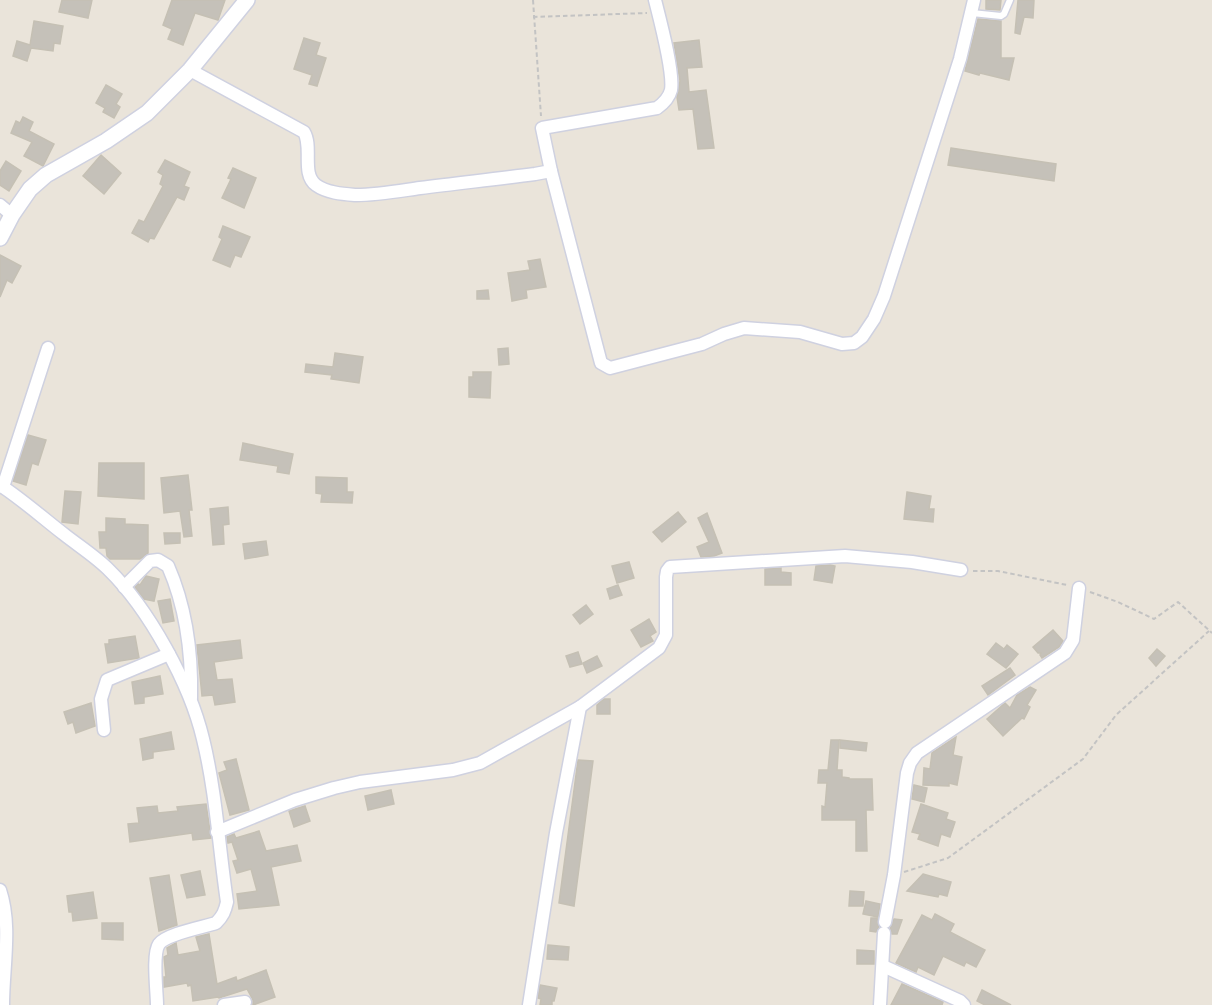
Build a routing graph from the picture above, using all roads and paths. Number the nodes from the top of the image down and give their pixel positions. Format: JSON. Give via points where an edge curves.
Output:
{"nodes":[{"id":1,"x":247,"y":0,"type":"edge"},
{"id":2,"x":533,"y":0,"type":"edge"},
{"id":3,"x":1010,"y":0,"type":"edge"},
{"id":4,"x":657,"y":6,"type":"edge"},
{"id":5,"x":973,"y":6,"type":"edge"},
{"id":6,"x":533,"y":18,"type":"junction"},
{"id":7,"x":190,"y":70,"type":"junction"},
{"id":8,"x":542,"y":128,"type":"junction"},
{"id":9,"x":551,"y":171,"type":"junction"},
{"id":10,"x":6,"y":210,"type":"edge"},
{"id":11,"x":0,"y":238,"type":"edge"},
{"id":12,"x":48,"y":348,"type":"dead end"},
{"id":13,"x":2,"y":486,"type":"edge"},
{"id":14,"x":961,"y":570,"type":"joint"},
{"id":15,"x":124,"y":587,"type":"junction"},
{"id":16,"x":1079,"y":588,"type":"junction"},
{"id":17,"x":1210,"y":632,"type":"edge"},
{"id":18,"x":169,"y":654,"type":"junction"},
{"id":19,"x":191,"y":702,"type":"junction"},
{"id":20,"x":580,"y":708,"type":"junction"},
{"id":21,"x":104,"y":730,"type":"dead end"},
{"id":22,"x":217,"y":832,"type":"junction"},
{"id":23,"x":894,"y":875,"type":"junction"},
{"id":24,"x":0,"y":890,"type":"edge"},
{"id":25,"x":883,"y":966,"type":"junction"},
{"id":26,"x":245,"y":1002,"type":"dead end"},
{"id":27,"x":3,"y":1005,"type":"edge"},
{"id":28,"x":157,"y":1005,"type":"edge"},
{"id":29,"x":224,"y":1005,"type":"edge"},
{"id":30,"x":529,"y":1005,"type":"edge"},
{"id":31,"x":880,"y":1005,"type":"edge"},
{"id":32,"x":964,"y":1005,"type":"edge"}],
"edges":[{"from":1,"to":7,"type":"street"},
{"from":2,"to":6,"type":"path"},
{"from":3,"to":5,"type":"lane","via":[[1001,16]]},
{"from":4,"to":6,"type":"path"},
{"from":4,"to":8,"type":"street","via":[[671,77],[666,102],[657,108]]},
{"from":5,"to":9,"type":"street","via":[[960,59],[884,296],[874,319],[854,343],[842,344],[800,332],[744,328],[702,344],[605,367]]},
{"from":6,"to":8,"type":"path"},
{"from":7,"to":9,"type":"street","via":[[303,132],[312,181],[329,191],[372,194]]},
{"from":7,"to":10,"type":"street","via":[[147,113],[46,175]]},
{"from":8,"to":9,"type":"street"},
{"from":10,"to":11,"type":"street"},
{"from":12,"to":13,"type":"street"},
{"from":13,"to":15,"type":"street","via":[[108,568]]},
{"from":14,"to":16,"type":"path","via":[[998,571]]},
{"from":14,"to":20,"type":"street","via":[[845,556],[670,567],[666,577],[663,643]]},
{"from":15,"to":18,"type":"street"},
{"from":15,"to":19,"type":"street","via":[[150,561],[158,560],[168,566],[182,607],[189,646]]},
{"from":16,"to":17,"type":"path","via":[[1154,618],[1178,602]]},
{"from":16,"to":23,"type":"street","via":[[1073,640],[1065,653],[917,753],[910,763]]},
{"from":17,"to":23,"type":"path","via":[[1116,715],[1083,759],[948,858]]},
{"from":18,"to":19,"type":"street"},
{"from":18,"to":21,"type":"street","via":[[107,680],[101,699]]},
{"from":19,"to":22,"type":"street","via":[[203,736]]},
{"from":20,"to":22,"type":"street","via":[[480,763],[334,788]]},
{"from":20,"to":30,"type":"street"},
{"from":22,"to":28,"type":"street","via":[[225,909],[216,922],[166,938],[159,944]]},
{"from":23,"to":25,"type":"street"},
{"from":24,"to":27,"type":"street","via":[[6,937]]},
{"from":25,"to":31,"type":"street"},
{"from":25,"to":32,"type":"street"},
{"from":26,"to":29,"type":"street"}]}
